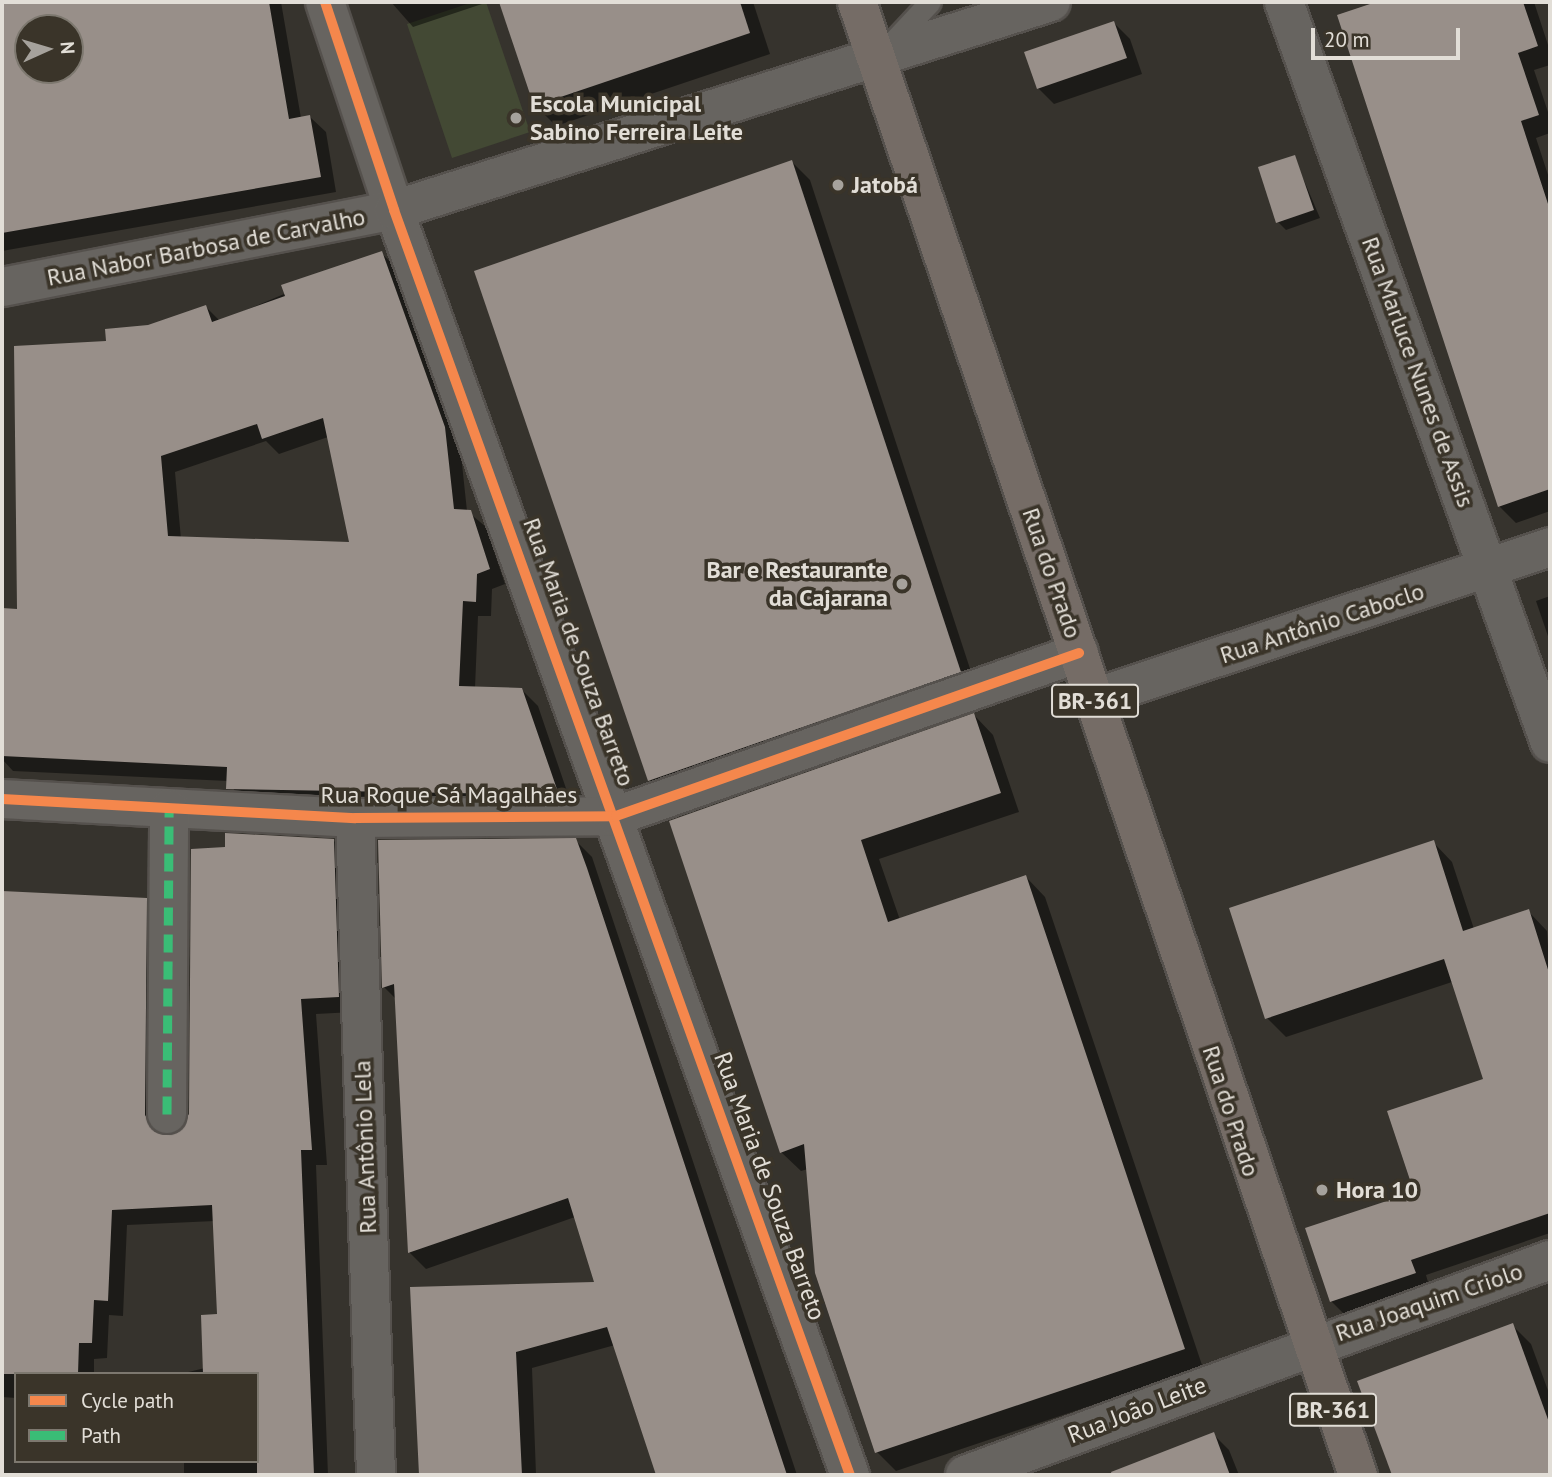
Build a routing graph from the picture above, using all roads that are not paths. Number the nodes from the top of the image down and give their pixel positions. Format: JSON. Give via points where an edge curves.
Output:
{"nodes":[{"id":1,"x":325,"y":2,"type":"edge"},
{"id":2,"x":857,"y":2,"type":"edge"},
{"id":3,"x":930,"y":2,"type":"edge"},
{"id":4,"x":1051,"y":2,"type":"edge"},
{"id":5,"x":1284,"y":2,"type":"edge"},
{"id":6,"x":876,"y":60,"type":"junction"},
{"id":7,"x":394,"y":210,"type":"junction"},
{"id":8,"x":2,"y":287,"type":"edge"},
{"id":9,"x":1550,"y":547,"type":"edge"},
{"id":10,"x":1489,"y":568,"type":"junction"},
{"id":11,"x":1079,"y":653,"type":"junction"},
{"id":12,"x":1094,"y":698,"type":"junction"},
{"id":13,"x":1550,"y":744,"type":"edge"},
{"id":14,"x":2,"y":799,"type":"edge"},
{"id":15,"x":169,"y":809,"type":"junction"},
{"id":16,"x":617,"y":816,"type":"junction"},
{"id":17,"x":355,"y":818,"type":"junction"},
{"id":18,"x":167,"y":1114,"type":"dead end"},
{"id":19,"x":1550,"y":1260,"type":"edge"},
{"id":20,"x":1309,"y":1344,"type":"junction"},
{"id":21,"x":376,"y":1475,"type":"edge"},
{"id":22,"x":850,"y":1475,"type":"edge"},
{"id":23,"x":965,"y":1475,"type":"edge"},
{"id":24,"x":1358,"y":1475,"type":"edge"}],
"edges":[{"from":1,"to":7,"type":"street","name":"Rua Maria de Souza Barreto"},
{"from":2,"to":6,"type":"main road","name":"Rua do Prado","number":"BR-361"},
{"from":3,"to":6,"type":"lane"},
{"from":4,"to":6,"type":"street","name":"Rua Nabor Barbosa de Carvalho"},
{"from":5,"to":10,"type":"street","name":"Rua Marluce Nunes de Assis"},
{"from":6,"to":7,"type":"street","name":"Rua Nabor Barbosa de Carvalho"},
{"from":6,"to":11,"type":"main road","name":"Rua do Prado","number":"BR-361"},
{"from":7,"to":8,"type":"street","name":"Rua Nabor Barbosa de Carvalho"},
{"from":7,"to":16,"type":"street","name":"Rua Maria de Souza Barreto"},
{"from":9,"to":10,"type":"street","name":"Rua Antônio Caboclo"},
{"from":10,"to":12,"type":"street","name":"Rua Antônio Caboclo"},
{"from":10,"to":13,"type":"street","name":"Rua Marluce Nunes de Assis"},
{"from":11,"to":12,"type":"main road","name":"Rua do Prado","number":"BR-361"},
{"from":11,"to":16,"type":"street","name":"Rua Roque Sá Magalhães"},
{"from":12,"to":20,"type":"main road","name":"Rua do Prado","number":"BR-361"},
{"from":14,"to":15,"type":"street","name":"Rua Roque Sá Magalhães"},
{"from":15,"to":17,"type":"street","name":"Rua Roque Sá Magalhães"},
{"from":15,"to":18,"type":"street"},
{"from":16,"to":17,"type":"street","name":"Rua Roque Sá Magalhães"},
{"from":16,"to":22,"type":"street","name":"Rua Maria de Souza Barreto"},
{"from":17,"to":21,"type":"street","name":"Rua Antônio Lela"},
{"from":19,"to":20,"type":"street","name":"Rua Joaquim Criolo"},
{"from":20,"to":23,"type":"street","name":"Rua João Leite"},
{"from":20,"to":24,"type":"main road","number":"BR-361"}]}
